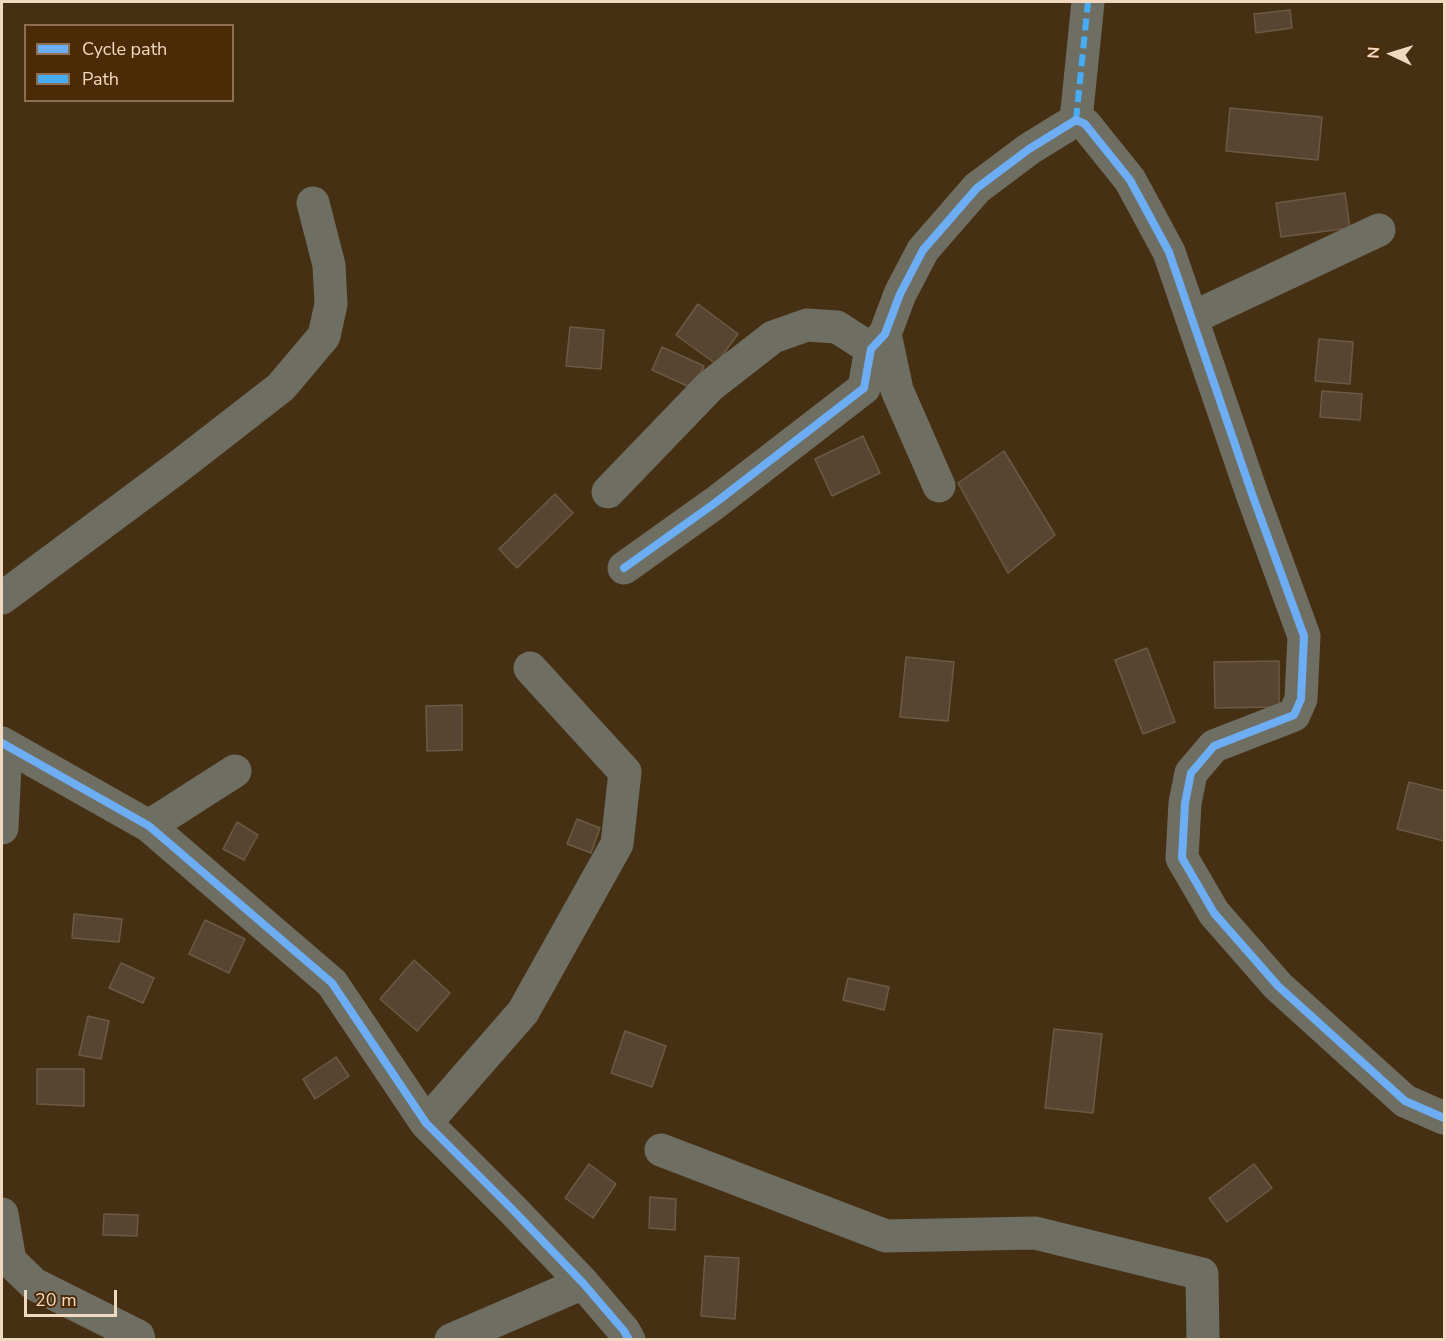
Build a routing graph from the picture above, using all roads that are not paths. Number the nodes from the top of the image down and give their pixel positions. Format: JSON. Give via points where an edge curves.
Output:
{"nodes":[{"id":1,"x":1088,"y":2,"type":"edge"},
{"id":2,"x":1076,"y":120,"type":"junction"},
{"id":3,"x":313,"y":203,"type":"dead end"},
{"id":4,"x":1379,"y":230,"type":"dead end"},
{"id":5,"x":1192,"y":318,"type":"junction"},
{"id":6,"x":878,"y":342,"type":"junction"},
{"id":7,"x":939,"y":486,"type":"dead end"},
{"id":8,"x":608,"y":492,"type":"dead end"},
{"id":9,"x":624,"y":568,"type":"dead end"},
{"id":10,"x":2,"y":598,"type":"edge"},
{"id":11,"x":530,"y":668,"type":"dead end"},
{"id":12,"x":4,"y":744,"type":"edge"},
{"id":13,"x":235,"y":771,"type":"dead end"},
{"id":14,"x":149,"y":826,"type":"junction"},
{"id":15,"x":2,"y":828,"type":"edge"},
{"id":16,"x":1444,"y":1118,"type":"edge"},
{"id":17,"x":426,"y":1123,"type":"junction"},
{"id":18,"x":661,"y":1150,"type":"dead end"},
{"id":19,"x":2,"y":1214,"type":"edge"},
{"id":20,"x":583,"y":1283,"type":"junction"},
{"id":21,"x":139,"y":1340,"type":"edge"},
{"id":22,"x":451,"y":1340,"type":"edge"},
{"id":23,"x":629,"y":1340,"type":"edge"},
{"id":24,"x":1203,"y":1340,"type":"edge"}],
"edges":[{"from":1,"to":2,"type":"street"},
{"from":2,"to":5,"type":"street","via":[[1085,124],[1130,180],[1169,252]]},
{"from":2,"to":6,"type":"street","via":[[1029,148],[977,188],[923,250]]},
{"from":3,"to":10,"type":"street","via":[[329,265],[331,304],[324,336],[281,387]]},
{"from":4,"to":5,"type":"street"},
{"from":5,"to":16,"type":"street","via":[[1304,636],[1301,699],[1294,715],[1214,746],[1191,772],[1182,858],[1214,913],[1278,986],[1405,1101]]},
{"from":6,"to":7,"type":"street"},
{"from":6,"to":8,"type":"street","via":[[837,327],[807,325],[773,337],[710,386]]},
{"from":6,"to":9,"type":"street","via":[[864,388]]},
{"from":11,"to":17,"type":"street","via":[[625,772],[617,844],[523,1012]]},
{"from":12,"to":14,"type":"street"},
{"from":12,"to":15,"type":"street"},
{"from":13,"to":14,"type":"street"},
{"from":14,"to":17,"type":"street","via":[[332,983]]},
{"from":17,"to":20,"type":"street"},
{"from":18,"to":24,"type":"street","via":[[886,1236],[1035,1233],[1202,1274]]},
{"from":19,"to":21,"type":"street","via":[[10,1261],[34,1284],[138,1336]]},
{"from":20,"to":22,"type":"street"},
{"from":20,"to":23,"type":"street"}]}
